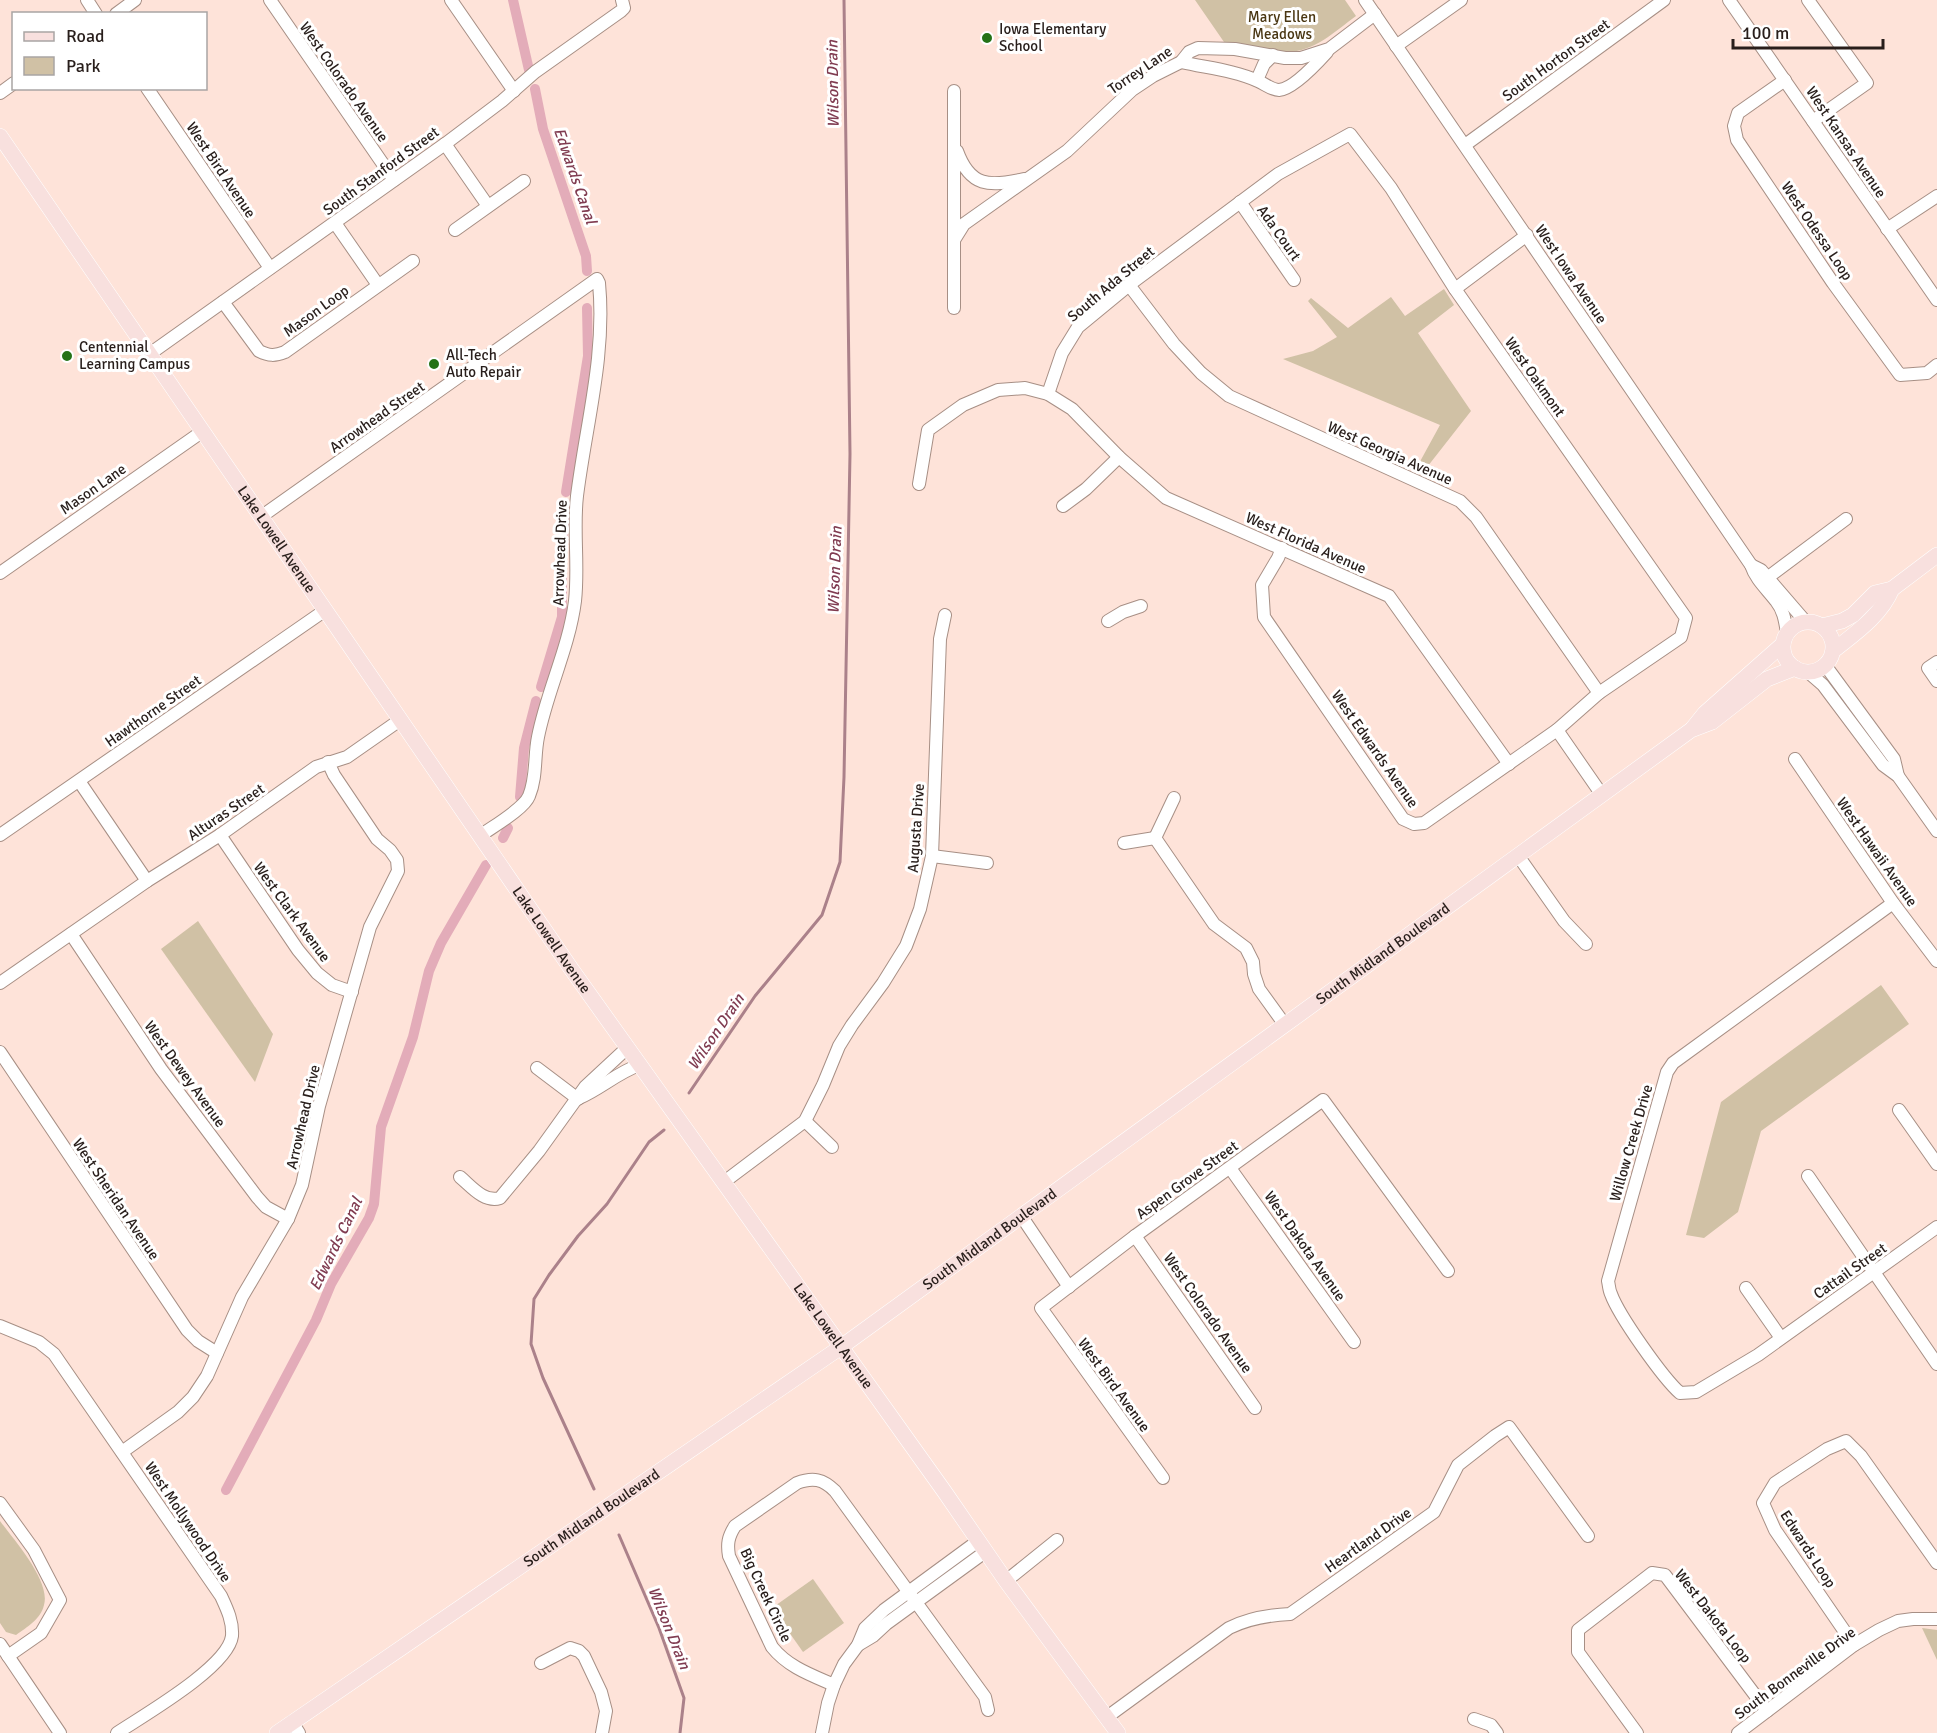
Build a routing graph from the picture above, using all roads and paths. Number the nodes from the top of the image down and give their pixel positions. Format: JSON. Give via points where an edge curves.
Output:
{"nodes":[{"id":1,"x":135,"y":0,"type":"edge"},
{"id":2,"x":270,"y":0,"type":"edge"},
{"id":3,"x":451,"y":0,"type":"edge"},
{"id":4,"x":1365,"y":0,"type":"edge"},
{"id":5,"x":1461,"y":0,"type":"edge"},
{"id":6,"x":1664,"y":0,"type":"edge"},
{"id":7,"x":1729,"y":0,"type":"edge"},
{"id":8,"x":1808,"y":0,"type":"edge"},
{"id":9,"x":623,"y":4,"type":"edge"},
{"id":10,"x":119,"y":12,"type":"edge"},
{"id":11,"x":1375,"y":14,"type":"junction"},
{"id":12,"x":1396,"y":46,"type":"junction"},
{"id":13,"x":1329,"y":49,"type":"junction"},
{"id":14,"x":1273,"y":55,"type":"junction"},
{"id":15,"x":1181,"y":62,"type":"junction"},
{"id":16,"x":1257,"y":80,"type":"junction"},
{"id":17,"x":1785,"y":80,"type":"junction"},
{"id":18,"x":148,"y":90,"type":"edge"},
{"id":19,"x":514,"y":91,"type":"junction"},
{"id":20,"x":954,"y":91,"type":"dead end"},
{"id":21,"x":1813,"y":121,"type":"junction"},
{"id":22,"x":0,"y":136,"type":"edge"},
{"id":23,"x":954,"y":141,"type":"junction"},
{"id":24,"x":445,"y":144,"type":"junction"},
{"id":25,"x":1331,"y":145,"type":"joint"},
{"id":26,"x":1465,"y":145,"type":"junction"},
{"id":27,"x":1030,"y":178,"type":"junction"},
{"id":28,"x":394,"y":180,"type":"junction"},
{"id":29,"x":524,"y":181,"type":"dead end"},
{"id":30,"x":1937,"y":196,"type":"edge"},
{"id":31,"x":1240,"y":202,"type":"junction"},
{"id":32,"x":488,"y":206,"type":"junction"},
{"id":33,"x":335,"y":224,"type":"junction"},
{"id":34,"x":1887,"y":229,"type":"junction"},
{"id":35,"x":455,"y":230,"type":"dead end"},
{"id":36,"x":1527,"y":235,"type":"junction"},
{"id":37,"x":954,"y":240,"type":"junction"},
{"id":38,"x":413,"y":261,"type":"dead end"},
{"id":39,"x":270,"y":268,"type":"junction"},
{"id":40,"x":597,"y":279,"type":"joint"},
{"id":41,"x":1294,"y":280,"type":"dead end"},
{"id":42,"x":378,"y":285,"type":"junction"},
{"id":43,"x":1129,"y":285,"type":"junction"},
{"id":44,"x":1455,"y":289,"type":"junction"},
{"id":45,"x":1937,"y":300,"type":"edge"},
{"id":46,"x":223,"y":302,"type":"junction"},
{"id":47,"x":954,"y":308,"type":"dead end"},
{"id":48,"x":150,"y":353,"type":"junction"},
{"id":49,"x":1937,"y":365,"type":"edge"},
{"id":50,"x":1048,"y":394,"type":"junction"},
{"id":51,"x":203,"y":431,"type":"junction"},
{"id":52,"x":1119,"y":457,"type":"junction"},
{"id":53,"x":919,"y":484,"type":"dead end"},
{"id":54,"x":1063,"y":506,"type":"dead end"},
{"id":55,"x":262,"y":516,"type":"junction"},
{"id":56,"x":1846,"y":519,"type":"dead end"},
{"id":57,"x":1282,"y":548,"type":"junction"},
{"id":58,"x":1937,"y":555,"type":"edge"},
{"id":59,"x":1751,"y":565,"type":"junction"},
{"id":60,"x":0,"y":573,"type":"edge"},
{"id":61,"x":1767,"y":578,"type":"junction"},
{"id":62,"x":1892,"y":590,"type":"junction"},
{"id":63,"x":1141,"y":606,"type":"dead end"},
{"id":64,"x":324,"y":611,"type":"junction"},
{"id":65,"x":945,"y":615,"type":"dead end"},
{"id":66,"x":1108,"y":621,"type":"dead end"},
{"id":67,"x":1805,"y":621,"type":"junction"},
{"id":68,"x":1822,"y":626,"type":"junction"},
{"id":69,"x":1785,"y":639,"type":"junction"},
{"id":70,"x":1663,"y":651,"type":"joint"},
{"id":71,"x":1829,"y":658,"type":"junction"},
{"id":72,"x":1937,"y":662,"type":"edge"},
{"id":73,"x":1801,"y":670,"type":"junction"},
{"id":74,"x":1937,"y":681,"type":"edge"},
{"id":75,"x":1599,"y":693,"type":"junction"},
{"id":76,"x":400,"y":720,"type":"junction"},
{"id":77,"x":1557,"y":730,"type":"junction"},
{"id":78,"x":1691,"y":730,"type":"junction"},
{"id":79,"x":1795,"y":759,"type":"dead end"},
{"id":80,"x":328,"y":762,"type":"junction"},
{"id":81,"x":1509,"y":764,"type":"junction"},
{"id":82,"x":1898,"y":776,"type":"junction"},
{"id":83,"x":79,"y":781,"type":"junction"},
{"id":84,"x":1602,"y":795,"type":"junction"},
{"id":85,"x":1174,"y":798,"type":"dead end"},
{"id":86,"x":1937,"y":831,"type":"edge"},
{"id":87,"x":0,"y":835,"type":"edge"},
{"id":88,"x":220,"y":835,"type":"junction"},
{"id":89,"x":480,"y":836,"type":"junction"},
{"id":90,"x":1155,"y":838,"type":"junction"},
{"id":91,"x":1124,"y":843,"type":"dead end"},
{"id":92,"x":932,"y":856,"type":"junction"},
{"id":93,"x":1519,"y":857,"type":"junction"},
{"id":94,"x":987,"y":863,"type":"dead end"},
{"id":95,"x":147,"y":881,"type":"junction"},
{"id":96,"x":1893,"y":903,"type":"junction"},
{"id":97,"x":70,"y":934,"type":"junction"},
{"id":98,"x":1586,"y":944,"type":"dead end"},
{"id":99,"x":1937,"y":961,"type":"edge"},
{"id":100,"x":0,"y":983,"type":"edge"},
{"id":101,"x":352,"y":992,"type":"junction"},
{"id":102,"x":1285,"y":1025,"type":"junction"},
{"id":103,"x":627,"y":1048,"type":"junction"},
{"id":104,"x":0,"y":1052,"type":"edge"},
{"id":105,"x":639,"y":1065,"type":"junction"},
{"id":106,"x":537,"y":1068,"type":"dead end"},
{"id":107,"x":578,"y":1099,"type":"junction"},
{"id":108,"x":1899,"y":1110,"type":"dead end"},
{"id":109,"x":805,"y":1121,"type":"junction"},
{"id":110,"x":831,"y":1147,"type":"dead end"},
{"id":111,"x":1937,"y":1164,"type":"edge"},
{"id":112,"x":1230,"y":1168,"type":"junction"},
{"id":113,"x":1808,"y":1176,"type":"dead end"},
{"id":114,"x":460,"y":1177,"type":"dead end"},
{"id":115,"x":724,"y":1182,"type":"junction"},
{"id":116,"x":1022,"y":1217,"type":"junction"},
{"id":117,"x":288,"y":1219,"type":"junction"},
{"id":118,"x":1937,"y":1227,"type":"edge"},
{"id":119,"x":1135,"y":1236,"type":"junction"},
{"id":120,"x":1448,"y":1271,"type":"dead end"},
{"id":121,"x":1874,"y":1273,"type":"junction"},
{"id":122,"x":1069,"y":1287,"type":"junction"},
{"id":123,"x":1746,"y":1288,"type":"dead end"},
{"id":124,"x":1041,"y":1308,"type":"joint"},
{"id":125,"x":0,"y":1326,"type":"edge"},
{"id":126,"x":1781,"y":1338,"type":"junction"},
{"id":127,"x":1354,"y":1342,"type":"dead end"},
{"id":128,"x":842,"y":1347,"type":"junction"},
{"id":129,"x":217,"y":1353,"type":"junction"},
{"id":130,"x":1758,"y":1355,"type":"joint"},
{"id":131,"x":1937,"y":1364,"type":"edge"},
{"id":132,"x":1256,"y":1408,"type":"dead end"},
{"id":133,"x":122,"y":1452,"type":"junction"},
{"id":134,"x":1162,"y":1478,"type":"dead end"},
{"id":135,"x":0,"y":1503,"type":"edge"},
{"id":136,"x":1588,"y":1536,"type":"dead end"},
{"id":137,"x":1058,"y":1540,"type":"dead end"},
{"id":138,"x":981,"y":1546,"type":"junction"},
{"id":139,"x":1937,"y":1563,"type":"edge"},
{"id":140,"x":1006,"y":1581,"type":"junction"},
{"id":141,"x":912,"y":1597,"type":"junction"},
{"id":142,"x":1937,"y":1619,"type":"edge"},
{"id":143,"x":0,"y":1644,"type":"edge"},
{"id":144,"x":1854,"y":1646,"type":"junction"},
{"id":145,"x":8,"y":1656,"type":"junction"},
{"id":146,"x":541,"y":1663,"type":"dead end"},
{"id":147,"x":834,"y":1685,"type":"junction"},
{"id":148,"x":988,"y":1710,"type":"dead end"},
{"id":149,"x":1767,"y":1711,"type":"junction"},
{"id":150,"x":1107,"y":1717,"type":"junction"},
{"id":151,"x":1474,"y":1719,"type":"dead end"},
{"id":152,"x":296,"y":1728,"type":"edge"},
{"id":153,"x":60,"y":1733,"type":"edge"},
{"id":154,"x":117,"y":1733,"type":"edge"},
{"id":155,"x":277,"y":1733,"type":"edge"},
{"id":156,"x":602,"y":1733,"type":"edge"},
{"id":157,"x":822,"y":1733,"type":"edge"},
{"id":158,"x":1118,"y":1733,"type":"edge"},
{"id":159,"x":1497,"y":1733,"type":"edge"},
{"id":160,"x":1637,"y":1733,"type":"edge"},
{"id":161,"x":1738,"y":1733,"type":"edge"}],
"edges":[{"from":1,"to":10,"type":"street"},
{"from":2,"to":28,"type":"street","name":"West Colorado Avenue"},
{"from":3,"to":19,"type":"street"},
{"from":4,"to":11,"type":"street","name":"West Iowa Avenue"},
{"from":5,"to":12,"type":"street"},
{"from":6,"to":26,"type":"street","name":"South Horton Street"},
{"from":7,"to":17,"type":"street","name":"West Kansas Avenue"},
{"from":8,"to":21,"type":"street","via":[[1868,82]]},
{"from":9,"to":19,"type":"street","name":"South Stanford Street"},
{"from":11,"to":12,"type":"street","name":"West Iowa Avenue"},
{"from":11,"to":13,"type":"street","name":"Torrey Lane"},
{"from":12,"to":26,"type":"street","name":"West Iowa Avenue"},
{"from":13,"to":14,"type":"street","name":"Torrey Lane","via":[[1301,58]]},
{"from":13,"to":16,"type":"street","via":[[1283,89]]},
{"from":14,"to":15,"type":"street","name":"Torrey Lane","via":[[1198,48]]},
{"from":14,"to":16,"type":"street"},
{"from":15,"to":16,"type":"street"},
{"from":15,"to":27,"type":"street","name":"Torrey Lane","via":[[1132,90],[1067,151]]},
{"from":17,"to":21,"type":"street","name":"West Kansas Avenue"},
{"from":17,"to":49,"type":"street","name":"West Odessa Loop","via":[[1738,113],[1734,126],[1737,140],[1900,375],[1927,373]]},
{"from":18,"to":39,"type":"street","name":"West Bird Avenue"},
{"from":19,"to":24,"type":"street","name":"South Stanford Street"},
{"from":20,"to":23,"type":"street"},
{"from":21,"to":34,"type":"street","name":"West Kansas Avenue"},
{"from":22,"to":48,"type":"main road","name":"Lake Lowell Avenue"},
{"from":23,"to":27,"type":"street","via":[[972,178],[994,184]]},
{"from":23,"to":37,"type":"street"},
{"from":24,"to":28,"type":"street","name":"South Stanford Street"},
{"from":24,"to":32,"type":"street"},
{"from":25,"to":31,"type":"street","name":"South Ada Street","via":[[1278,174]]},
{"from":25,"to":44,"type":"street","name":"West Oakmont","via":[[1350,135],[1391,188]]},
{"from":26,"to":36,"type":"street","name":"West Iowa Avenue"},
{"from":27,"to":37,"type":"street","name":"Torrey Lane","via":[[964,224]]},
{"from":28,"to":33,"type":"street","name":"South Stanford Street"},
{"from":29,"to":32,"type":"street"},
{"from":30,"to":34,"type":"street"},
{"from":31,"to":41,"type":"street","name":"Ada Court"},
{"from":31,"to":43,"type":"street","name":"South Ada Street"},
{"from":32,"to":35,"type":"street"},
{"from":33,"to":39,"type":"street","name":"South Stanford Street"},
{"from":33,"to":42,"type":"street"},
{"from":34,"to":45,"type":"street","name":"West Kansas Avenue"},
{"from":36,"to":44,"type":"street"},
{"from":36,"to":59,"type":"street","name":"West Iowa Avenue"},
{"from":37,"to":47,"type":"street"},
{"from":38,"to":42,"type":"street","name":"Mason Loop"},
{"from":39,"to":46,"type":"street","name":"South Stanford Street"},
{"from":40,"to":55,"type":"street","name":"Arrowhead Street"},
{"from":40,"to":89,"type":"street","name":"Arrowhead Drive","via":[[601,315],[599,352],[577,497],[576,586],[571,621],[538,738],[529,798]]},
{"from":42,"to":46,"type":"street","name":"Mason Loop","via":[[276,356],[259,351]]},
{"from":43,"to":50,"type":"street","name":"South Ada Street","via":[[1078,327],[1062,353]]},
{"from":43,"to":75,"type":"street","name":"West Georgia Avenue","via":[[1174,344],[1229,396],[1460,501],[1476,517]]},
{"from":44,"to":70,"type":"street","name":"West Oakmont","via":[[1686,618],[1681,637]]},
{"from":46,"to":48,"type":"street","name":"South Stanford Street"},
{"from":48,"to":51,"type":"main road","name":"Lake Lowell Avenue"},
{"from":50,"to":52,"type":"street","name":"West Florida Avenue","via":[[1072,409]]},
{"from":50,"to":53,"type":"street","via":[[1025,388],[998,390],[963,405],[928,430]]},
{"from":51,"to":55,"type":"main road","name":"Lake Lowell Avenue"},
{"from":51,"to":60,"type":"street","name":"Mason Lane"},
{"from":52,"to":54,"type":"street"},
{"from":52,"to":57,"type":"street","name":"West Florida Avenue","via":[[1166,498]]},
{"from":55,"to":64,"type":"main road","name":"Lake Lowell Avenue"},
{"from":56,"to":61,"type":"street"},
{"from":57,"to":81,"type":"street","name":"West Florida Avenue","via":[[1389,596]]},
{"from":57,"to":81,"type":"street","name":"West Edwards Avenue","via":[[1262,585],[1264,616],[1403,819],[1424,823]]},
{"from":58,"to":62,"type":"main road"},
{"from":59,"to":61,"type":"street","name":"West Iowa Avenue"},
{"from":59,"to":69,"type":"street","name":"West Iowa Avenue","via":[[1754,576],[1785,616]]},
{"from":61,"to":67,"type":"street","name":"West Iowa Avenue"},
{"from":62,"to":68,"type":"main road","via":[[1875,593],[1853,615]]},
{"from":62,"to":71,"type":"main road","via":[[1886,603]]},
{"from":63,"to":66,"type":"street"},
{"from":64,"to":76,"type":"main road","name":"Lake Lowell Avenue"},
{"from":64,"to":83,"type":"street","name":"Hawthorne Street"},
{"from":65,"to":92,"type":"street","name":"Augusta Drive","via":[[940,639]]},
{"from":67,"to":68,"type":"main road"},
{"from":67,"to":69,"type":"main road","via":[[1797,624]]},
{"from":68,"to":71,"type":"main road","via":[[1832,639]]},
{"from":69,"to":73,"type":"main road","via":[[1783,653],[1787,661]]},
{"from":69,"to":78,"type":"main road","name":"South Midland Boulevard"},
{"from":70,"to":75,"type":"street","name":"West Edwards Avenue"},
{"from":71,"to":73,"type":"main road","via":[[1816,671]]},
{"from":71,"to":82,"type":"street","via":[[1894,759]]},
{"from":72,"to":74,"type":"street","via":[[1928,668]]},
{"from":73,"to":78,"type":"main road","name":"South Midland Boulevard","via":[[1767,679],[1712,722]]},
{"from":73,"to":82,"type":"street","via":[[1825,688],[1883,765]]},
{"from":75,"to":77,"type":"street","name":"West Edwards Avenue"},
{"from":76,"to":80,"type":"street","name":"Alturas Street","via":[[346,757]]},
{"from":76,"to":89,"type":"main road","name":"Lake Lowell Avenue"},
{"from":77,"to":81,"type":"street","name":"West Edwards Avenue"},
{"from":77,"to":84,"type":"street"},
{"from":78,"to":84,"type":"main road","name":"South Midland Boulevard"},
{"from":79,"to":96,"type":"street","name":"West Hawaii Avenue"},
{"from":80,"to":88,"type":"street","name":"Alturas Street"},
{"from":80,"to":101,"type":"street","name":"Arrowhead Drive","via":[[377,839],[397,860],[398,871],[370,927]]},
{"from":82,"to":86,"type":"street"},
{"from":83,"to":87,"type":"street","name":"Hawthorne Street"},
{"from":83,"to":95,"type":"street"},
{"from":84,"to":93,"type":"main road","name":"South Midland Boulevard"},
{"from":85,"to":90,"type":"street"},
{"from":88,"to":95,"type":"street","name":"Alturas Street"},
{"from":88,"to":101,"type":"street","name":"West Clark Avenue","via":[[304,958],[332,985]]},
{"from":89,"to":103,"type":"main road","name":"Lake Lowell Avenue"},
{"from":90,"to":91,"type":"street"},
{"from":90,"to":102,"type":"street","via":[[1214,924],[1246,948],[1259,989]]},
{"from":92,"to":94,"type":"street"},
{"from":92,"to":109,"type":"street","name":"Augusta Drive","via":[[920,909],[906,946],[839,1046]]},
{"from":93,"to":98,"type":"street","via":[[1564,921]]},
{"from":93,"to":102,"type":"main road","name":"South Midland Boulevard"},
{"from":95,"to":97,"type":"street","name":"Alturas Street"},
{"from":96,"to":99,"type":"street","name":"West Hawaii Avenue"},
{"from":96,"to":130,"type":"street","name":"Willow Creek Drive","via":[[1673,1064],[1659,1094],[1608,1281],[1611,1294],[1670,1384],[1680,1393],[1696,1392]]},
{"from":97,"to":100,"type":"street"},
{"from":97,"to":117,"type":"street","name":"West Dewey Avenue","via":[[161,1069],[256,1197]]},
{"from":101,"to":117,"type":"street","name":"Arrowhead Drive","via":[[319,1106],[302,1185]]},
{"from":102,"to":116,"type":"main road","name":"South Midland Boulevard"},
{"from":103,"to":105,"type":"main road","name":"Lake Lowell Avenue"},
{"from":103,"to":107,"type":"street","via":[[585,1087]]},
{"from":104,"to":129,"type":"street","name":"West Sheridan Avenue","via":[[187,1330]]},
{"from":105,"to":107,"type":"street"},
{"from":105,"to":115,"type":"main road","name":"Lake Lowell Avenue"},
{"from":106,"to":107,"type":"street"},
{"from":107,"to":114,"type":"street","via":[[500,1198],[484,1197]]},
{"from":108,"to":111,"type":"street"},
{"from":109,"to":110,"type":"street"},
{"from":109,"to":115,"type":"street","name":"Augusta Drive"},
{"from":112,"to":119,"type":"street","name":"Aspen Grove Street"},
{"from":112,"to":120,"type":"street","name":"Aspen Grove Street","via":[[1323,1100]]},
{"from":112,"to":127,"type":"street","name":"West Dakota Avenue"},
{"from":113,"to":121,"type":"street"},
{"from":115,"to":128,"type":"main road","name":"Lake Lowell Avenue"},
{"from":116,"to":122,"type":"street"},
{"from":116,"to":128,"type":"main road","name":"South Midland Boulevard"},
{"from":117,"to":129,"type":"street","name":"Arrowhead Drive","via":[[242,1298]]},
{"from":118,"to":121,"type":"street","name":"Cattail Street"},
{"from":119,"to":122,"type":"street","name":"Aspen Grove Street"},
{"from":119,"to":132,"type":"street","name":"West Colorado Avenue"},
{"from":121,"to":126,"type":"street","name":"Cattail Street"},
{"from":121,"to":131,"type":"street"},
{"from":122,"to":124,"type":"street","name":"Aspen Grove Street"},
{"from":123,"to":126,"type":"street"},
{"from":124,"to":134,"type":"street","name":"West Bird Avenue"},
{"from":125,"to":133,"type":"street","name":"West Mollywood Drive","via":[[39,1342],[54,1354]]},
{"from":126,"to":130,"type":"street","name":"Cattail Street"},
{"from":128,"to":138,"type":"main road","name":"Lake Lowell Avenue"},
{"from":128,"to":152,"type":"main road","name":"South Midland Boulevard"},
{"from":129,"to":133,"type":"street","name":"Arrowhead Drive","via":[[193,1397]]},
{"from":133,"to":154,"type":"street","name":"West Mollywood Drive","via":[[221,1596],[231,1620],[232,1638],[212,1667]]},
{"from":135,"to":145,"type":"street","via":[[34,1550],[60,1600],[41,1633]]},
{"from":136,"to":150,"type":"street","name":"Heartland Drive","via":[[1509,1427],[1458,1465],[1434,1512],[1290,1614],[1267,1615],[1229,1629]]},
{"from":137,"to":140,"type":"street"},
{"from":138,"to":140,"type":"main road","name":"Lake Lowell Avenue"},
{"from":138,"to":141,"type":"street"},
{"from":139,"to":144,"type":"street","name":"Edwards Loop","via":[[1861,1456],[1846,1441],[1775,1483],[1763,1503],[1775,1530]]},
{"from":140,"to":150,"type":"main road","name":"Lake Lowell Avenue"},
{"from":141,"to":147,"type":"street","via":[[876,1616],[865,1628]]},
{"from":141,"to":147,"type":"street","name":"Big Creek Circle","via":[[826,1482],[816,1479],[797,1483],[735,1526],[727,1545],[729,1556],[772,1647],[790,1665]]},
{"from":141,"to":148,"type":"street","via":[[985,1697]]},
{"from":142,"to":144,"type":"street","name":"South Bonneville Drive","via":[[1898,1621]]},
{"from":143,"to":145,"type":"street"},
{"from":144,"to":149,"type":"street","name":"South Bonneville Drive"},
{"from":145,"to":153,"type":"street"},
{"from":146,"to":156,"type":"street","via":[[570,1648],[584,1656],[606,1712]]},
{"from":147,"to":157,"type":"street"},
{"from":149,"to":160,"type":"street","name":"West Dakota Loop","via":[[1665,1575],[1652,1574],[1578,1630],[1578,1652]]},
{"from":149,"to":161,"type":"street","name":"South Bonneville Drive"},
{"from":150,"to":158,"type":"main road","name":"Lake Lowell Avenue"},
{"from":151,"to":159,"type":"street","via":[[1491,1725]]},
{"from":152,"to":155,"type":"main road","name":"South Midland Boulevard"}]}
